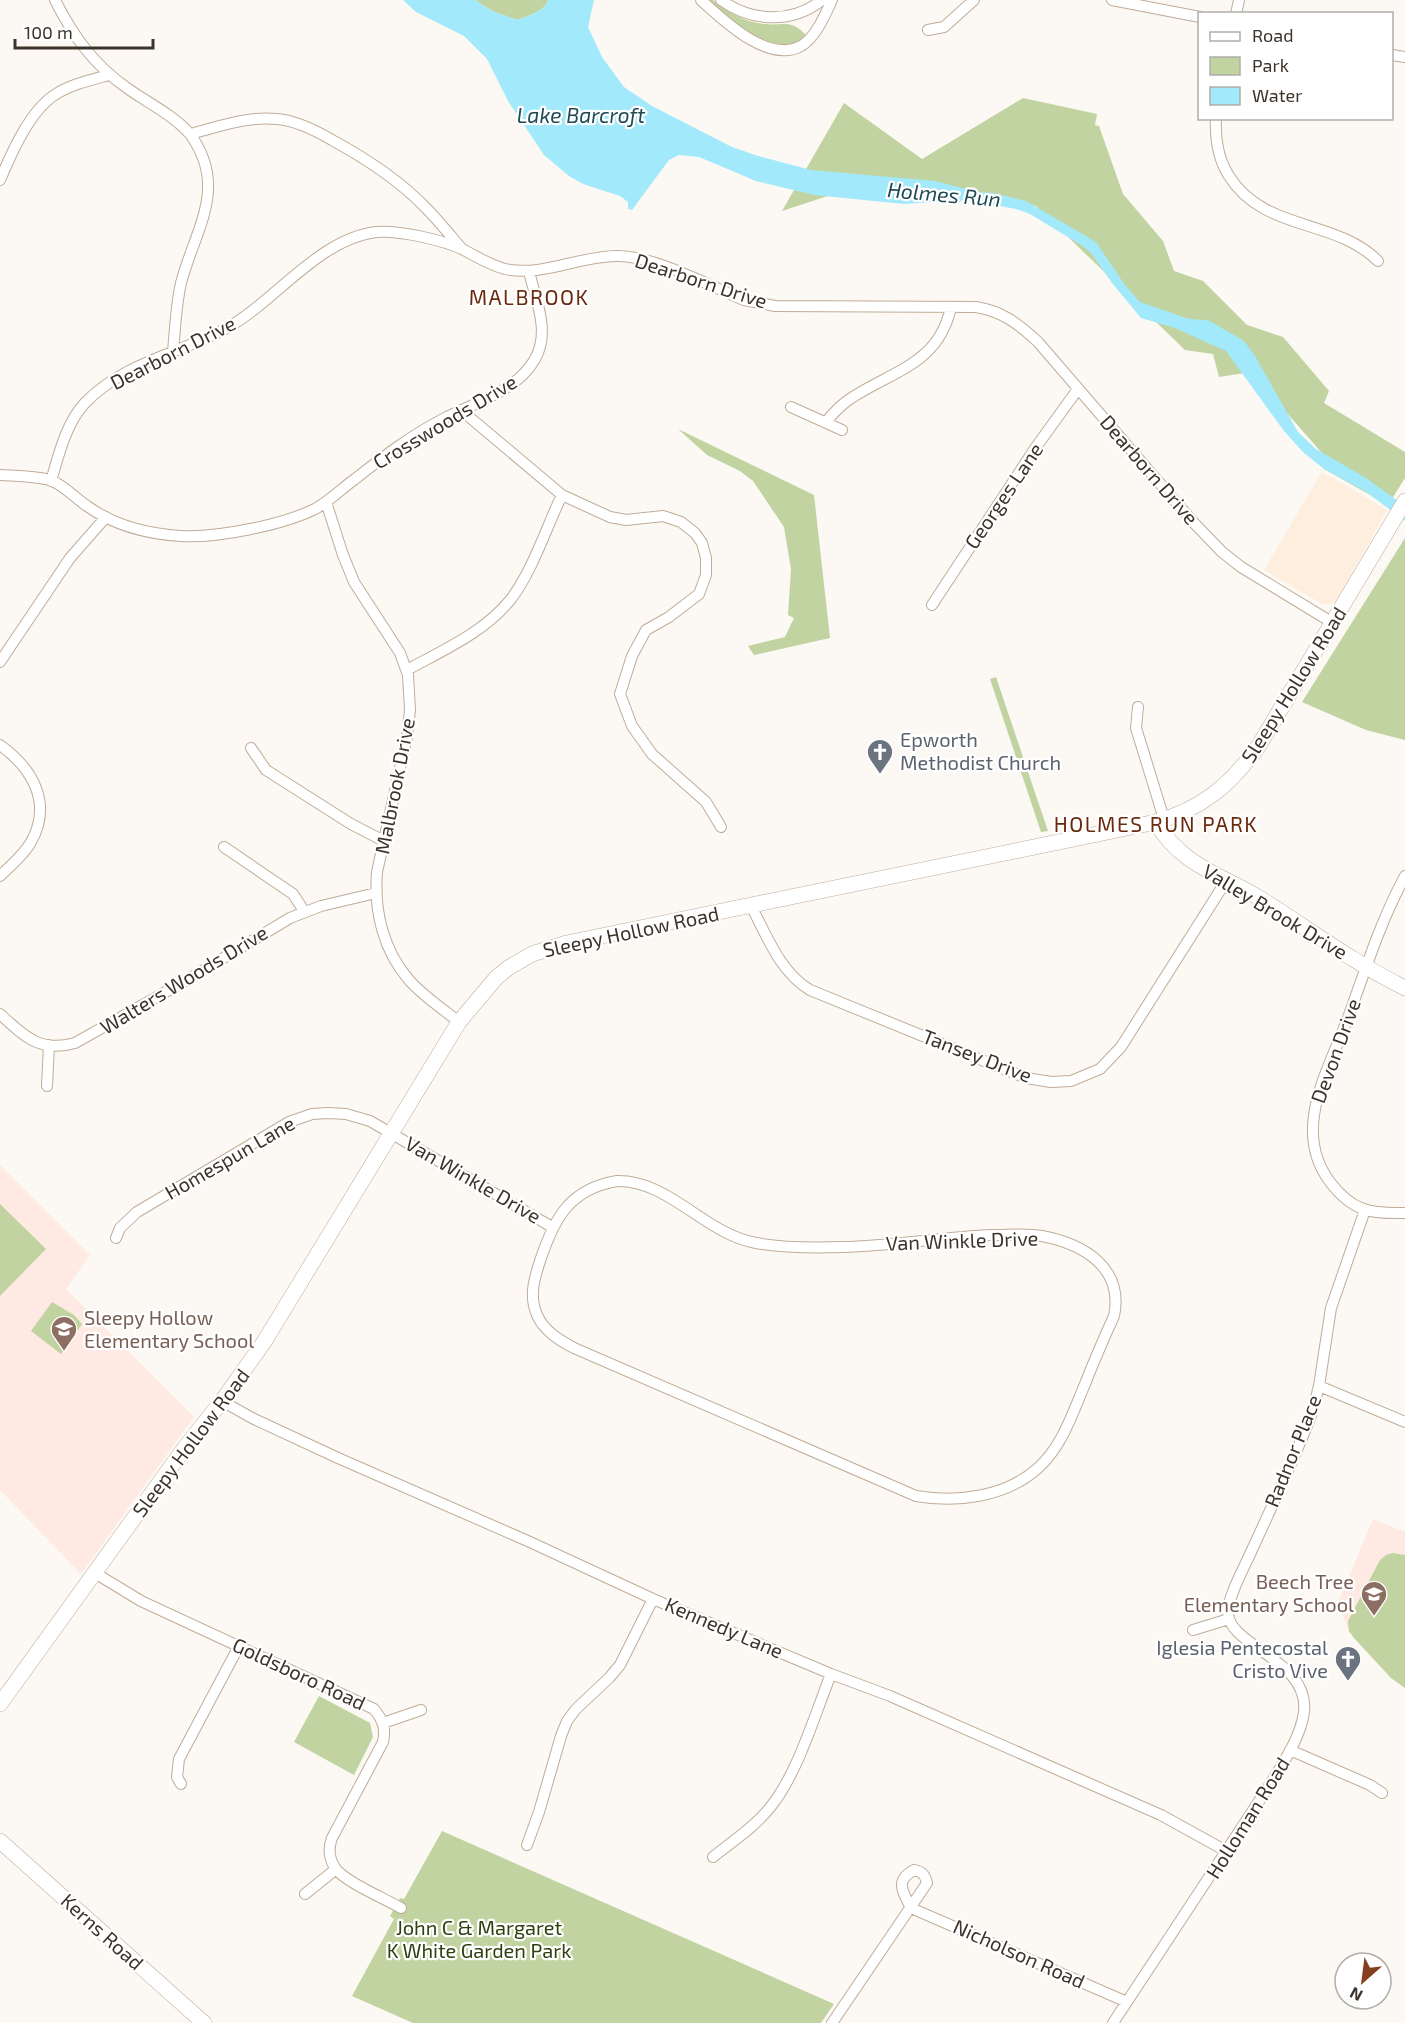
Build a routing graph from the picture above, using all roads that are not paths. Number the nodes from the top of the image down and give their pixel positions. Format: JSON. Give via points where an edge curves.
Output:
{"nodes":[{"id":1,"x":55,"y":0,"type":"edge"},
{"id":2,"x":701,"y":0,"type":"edge"},
{"id":3,"x":822,"y":0,"type":"edge"},
{"id":4,"x":832,"y":0,"type":"edge"},
{"id":5,"x":974,"y":0,"type":"edge"},
{"id":6,"x":1112,"y":0,"type":"edge"},
{"id":7,"x":725,"y":3,"type":"edge"},
{"id":8,"x":1198,"y":17,"type":"edge"},
{"id":9,"x":928,"y":30,"type":"dead end"},
{"id":10,"x":109,"y":75,"type":"junction"},
{"id":11,"x":1216,"y":120,"type":"edge"},
{"id":12,"x":190,"y":134,"type":"junction"},
{"id":13,"x":0,"y":180,"type":"edge"},
{"id":14,"x":462,"y":249,"type":"junction"},
{"id":15,"x":1378,"y":261,"type":"dead end"},
{"id":16,"x":529,"y":271,"type":"junction"},
{"id":17,"x":951,"y":307,"type":"junction"},
{"id":18,"x":173,"y":352,"type":"junction"},
{"id":19,"x":1078,"y":389,"type":"junction"},
{"id":20,"x":790,"y":407,"type":"dead end"},
{"id":21,"x":461,"y":410,"type":"junction"},
{"id":22,"x":826,"y":422,"type":"junction"},
{"id":23,"x":843,"y":430,"type":"dead end"},
{"id":24,"x":0,"y":475,"type":"edge"},
{"id":25,"x":51,"y":481,"type":"junction"},
{"id":26,"x":562,"y":495,"type":"junction"},
{"id":27,"x":1405,"y":501,"type":"edge"},
{"id":28,"x":326,"y":502,"type":"junction"},
{"id":29,"x":106,"y":517,"type":"junction"},
{"id":30,"x":932,"y":605,"type":"dead end"},
{"id":31,"x":1333,"y":623,"type":"junction"},
{"id":32,"x":0,"y":662,"type":"edge"},
{"id":33,"x":407,"y":670,"type":"junction"},
{"id":34,"x":1138,"y":707,"type":"dead end"},
{"id":35,"x":0,"y":745,"type":"edge"},
{"id":36,"x":251,"y":748,"type":"dead end"},
{"id":37,"x":1160,"y":820,"type":"junction"},
{"id":38,"x":721,"y":827,"type":"dead end"},
{"id":39,"x":384,"y":841,"type":"junction"},
{"id":40,"x":224,"y":847,"type":"dead end"},
{"id":41,"x":0,"y":876,"type":"edge"},
{"id":42,"x":1405,"y":876,"type":"edge"},
{"id":43,"x":1226,"y":881,"type":"junction"},
{"id":44,"x":376,"y":893,"type":"junction"},
{"id":45,"x":751,"y":906,"type":"junction"},
{"id":46,"x":304,"y":911,"type":"junction"},
{"id":47,"x":1366,"y":968,"type":"junction"},
{"id":48,"x":1405,"y":988,"type":"edge"},
{"id":49,"x":0,"y":1014,"type":"edge"},
{"id":50,"x":459,"y":1022,"type":"junction"},
{"id":51,"x":49,"y":1045,"type":"junction"},
{"id":52,"x":47,"y":1086,"type":"dead end"},
{"id":53,"x":393,"y":1134,"type":"junction"},
{"id":54,"x":1365,"y":1210,"type":"junction"},
{"id":55,"x":1405,"y":1214,"type":"edge"},
{"id":56,"x":552,"y":1227,"type":"junction"},
{"id":57,"x":116,"y":1238,"type":"dead end"},
{"id":58,"x":1319,"y":1386,"type":"junction"},
{"id":59,"x":222,"y":1401,"type":"junction"},
{"id":60,"x":1405,"y":1422,"type":"edge"},
{"id":61,"x":94,"y":1573,"type":"junction"},
{"id":62,"x":653,"y":1599,"type":"junction"},
{"id":63,"x":1229,"y":1619,"type":"junction"},
{"id":64,"x":1193,"y":1630,"type":"dead end"},
{"id":65,"x":239,"y":1646,"type":"junction"},
{"id":66,"x":831,"y":1674,"type":"junction"},
{"id":67,"x":0,"y":1704,"type":"edge"},
{"id":68,"x":421,"y":1710,"type":"dead end"},
{"id":69,"x":383,"y":1723,"type":"junction"},
{"id":70,"x":1290,"y":1750,"type":"junction"},
{"id":71,"x":181,"y":1784,"type":"dead end"},
{"id":72,"x":1382,"y":1793,"type":"dead end"},
{"id":73,"x":0,"y":1841,"type":"edge"},
{"id":74,"x":527,"y":1845,"type":"dead end"},
{"id":75,"x":1228,"y":1852,"type":"junction"},
{"id":76,"x":713,"y":1857,"type":"dead end"},
{"id":77,"x":336,"y":1869,"type":"junction"},
{"id":78,"x":305,"y":1894,"type":"dead end"},
{"id":79,"x":401,"y":1908,"type":"dead end"},
{"id":80,"x":1127,"y":2002,"type":"junction"},
{"id":81,"x":204,"y":2023,"type":"edge"},
{"id":82,"x":832,"y":2023,"type":"edge"},
{"id":83,"x":1113,"y":2023,"type":"edge"}],
"edges":[{"from":1,"to":10,"type":"street","via":[[73,34]]},
{"from":2,"to":4,"type":"street","via":[[749,40],[784,50],[801,46],[813,34]]},
{"from":3,"to":7,"type":"street","via":[[808,9],[779,17],[755,16]]},
{"from":5,"to":9,"type":"street","via":[[944,27]]},
{"from":6,"to":8,"type":"street"},
{"from":10,"to":12,"type":"street"},
{"from":10,"to":13,"type":"street","via":[[67,87],[43,105],[12,153]]},
{"from":11,"to":15,"type":"street","via":[[1221,159],[1244,195],[1278,216],[1361,246]]},
{"from":12,"to":14,"type":"street","via":[[252,119],[275,118],[298,124],[387,174],[426,207]]},
{"from":12,"to":18,"type":"street","via":[[202,153],[208,193],[202,227],[182,280]]},
{"from":14,"to":16,"type":"street","name":"Dearborn Drive","via":[[505,269]]},
{"from":14,"to":18,"type":"street","name":"Dearborn Drive","via":[[400,234],[366,234],[309,264],[226,329]]},
{"from":16,"to":17,"type":"street","name":"Dearborn Drive","via":[[599,257],[635,258],[759,304]]},
{"from":16,"to":21,"type":"street","name":"Crosswoods Drive","via":[[542,324],[541,348],[517,380]]},
{"from":17,"to":19,"type":"street","name":"Dearborn Drive","via":[[986,308],[1010,318],[1038,342]]},
{"from":17,"to":22,"type":"street","via":[[943,332],[923,356],[912,366],[853,397]]},
{"from":18,"to":25,"type":"street","name":"Dearborn Drive","via":[[121,375],[84,404],[64,439]]},
{"from":19,"to":30,"type":"street","name":"Georges Lane"},
{"from":19,"to":31,"type":"street","name":"Dearborn Drive","via":[[1222,552]]},
{"from":20,"to":22,"type":"street"},
{"from":21,"to":26,"type":"street"},
{"from":21,"to":28,"type":"street","name":"Crosswoods Drive","via":[[408,440]]},
{"from":22,"to":23,"type":"street"},
{"from":24,"to":25,"type":"street","name":"Crosswoods Drive"},
{"from":25,"to":29,"type":"street","name":"Crosswoods Drive"},
{"from":26,"to":33,"type":"street","via":[[511,599],[486,624]]},
{"from":26,"to":38,"type":"street","via":[[610,517],[626,520],[663,516],[681,522],[702,543],[706,575],[699,594],[646,630],[632,656],[620,694],[632,726],[652,754],[706,802]]},
{"from":27,"to":31,"type":"main road","name":"Sleepy Hollow Road"},
{"from":28,"to":29,"type":"street","name":"Crosswoods Drive","via":[[269,524],[205,536],[141,531]]},
{"from":28,"to":33,"type":"street","name":"Malbrook Drive","via":[[354,582]]},
{"from":29,"to":32,"type":"street","via":[[70,558]]},
{"from":31,"to":37,"type":"main road","name":"Sleepy Hollow Road","via":[[1242,769],[1205,801]]},
{"from":33,"to":39,"type":"street","name":"Malbrook Drive","via":[[408,737]]},
{"from":34,"to":37,"type":"street","name":"Valley Brook Drive","via":[[1136,728]]},
{"from":35,"to":41,"type":"street","via":[[33,779],[40,808],[32,842]]},
{"from":36,"to":39,"type":"street","via":[[266,770]]},
{"from":37,"to":43,"type":"main road","name":"Valley Brook Drive","via":[[1162,834],[1176,849]]},
{"from":37,"to":45,"type":"main road","name":"Sleepy Hollow Road"},
{"from":39,"to":44,"type":"street","name":"Malbrook Drive"},
{"from":40,"to":46,"type":"street","via":[[293,894]]},
{"from":42,"to":47,"type":"street","name":"Devon Drive"},
{"from":43,"to":45,"type":"street","name":"Tansey Drive","via":[[1121,1047],[1100,1069],[1063,1082],[1017,1076],[810,990],[780,961]]},
{"from":43,"to":47,"type":"main road","name":"Valley Brook Drive"},
{"from":44,"to":46,"type":"street","name":"Walters Woods Drive"},
{"from":44,"to":50,"type":"street","name":"Malbrook Drive","via":[[381,928],[400,968],[418,989]]},
{"from":45,"to":50,"type":"main road","name":"Sleepy Hollow Road","via":[[567,943],[532,954],[496,978]]},
{"from":46,"to":51,"type":"street","name":"Walters Woods Drive","via":[[83,1039],[67,1045]]},
{"from":47,"to":48,"type":"main road","name":"Valley Brook Drive"},
{"from":47,"to":54,"type":"street","name":"Devon Drive","via":[[1319,1092],[1311,1126],[1315,1152],[1327,1178],[1349,1203]]},
{"from":49,"to":51,"type":"street","via":[[31,1040]]},
{"from":50,"to":53,"type":"main road","name":"Sleepy Hollow Road"},
{"from":51,"to":52,"type":"street"},
{"from":53,"to":56,"type":"street","name":"Van Winkle Drive"},
{"from":53,"to":57,"type":"street","name":"Homespun Lane","via":[[346,1114],[312,1114],[289,1122],[137,1212],[120,1228]]},
{"from":53,"to":59,"type":"main road","name":"Sleepy Hollow Road","via":[[264,1342]]},
{"from":54,"to":55,"type":"street","name":"Devon Drive"},
{"from":54,"to":58,"type":"street","name":"Radnor Place","via":[[1331,1308]]},
{"from":56,"to":56,"type":"street","name":"Van Winkle Drive","via":[[532,1294],[537,1315],[552,1334],[574,1348],[904,1492],[933,1499],[998,1491],[1039,1468],[1070,1419],[1117,1305],[1114,1283],[1103,1265],[1078,1247],[1041,1235],[842,1247],[756,1243],[722,1231],[654,1189],[626,1180],[593,1187],[566,1208]]},
{"from":58,"to":60,"type":"street"},
{"from":58,"to":63,"type":"street","name":"Radnor Place","via":[[1304,1434],[1230,1603]]},
{"from":59,"to":61,"type":"main road","name":"Sleepy Hollow Road"},
{"from":59,"to":62,"type":"street","name":"Kennedy Lane","via":[[338,1458]]},
{"from":61,"to":65,"type":"street","name":"Goldsboro Road","via":[[141,1601]]},
{"from":61,"to":67,"type":"main road","name":"Sleepy Hollow Road"},
{"from":62,"to":66,"type":"street","name":"Kennedy Lane"},
{"from":62,"to":74,"type":"street","via":[[620,1665],[567,1721]]},
{"from":63,"to":64,"type":"street"},
{"from":63,"to":70,"type":"street","name":"Holloman Road","via":[[1236,1631],[1289,1672],[1302,1691],[1303,1716]]},
{"from":65,"to":69,"type":"street","name":"Goldsboro Road","via":[[366,1704]]},
{"from":65,"to":71,"type":"street","via":[[179,1759],[177,1777]]},
{"from":66,"to":75,"type":"street","name":"Kennedy Lane","via":[[1092,1785]]},
{"from":66,"to":76,"type":"street","via":[[779,1796],[759,1820]]},
{"from":68,"to":69,"type":"street"},
{"from":69,"to":77,"type":"street","name":"Goldsboro Road","via":[[383,1742],[330,1844]]},
{"from":70,"to":72,"type":"street"},
{"from":70,"to":75,"type":"street","name":"Holloman Road"},
{"from":73,"to":81,"type":"main road","name":"Kerns Road"},
{"from":75,"to":80,"type":"street","name":"Holloman Road"},
{"from":77,"to":78,"type":"street"},
{"from":77,"to":79,"type":"street"},
{"from":80,"to":82,"type":"street","name":"Nicholson Road","via":[[911,1908]]},
{"from":80,"to":83,"type":"street","name":"Holloman Road"}]}
